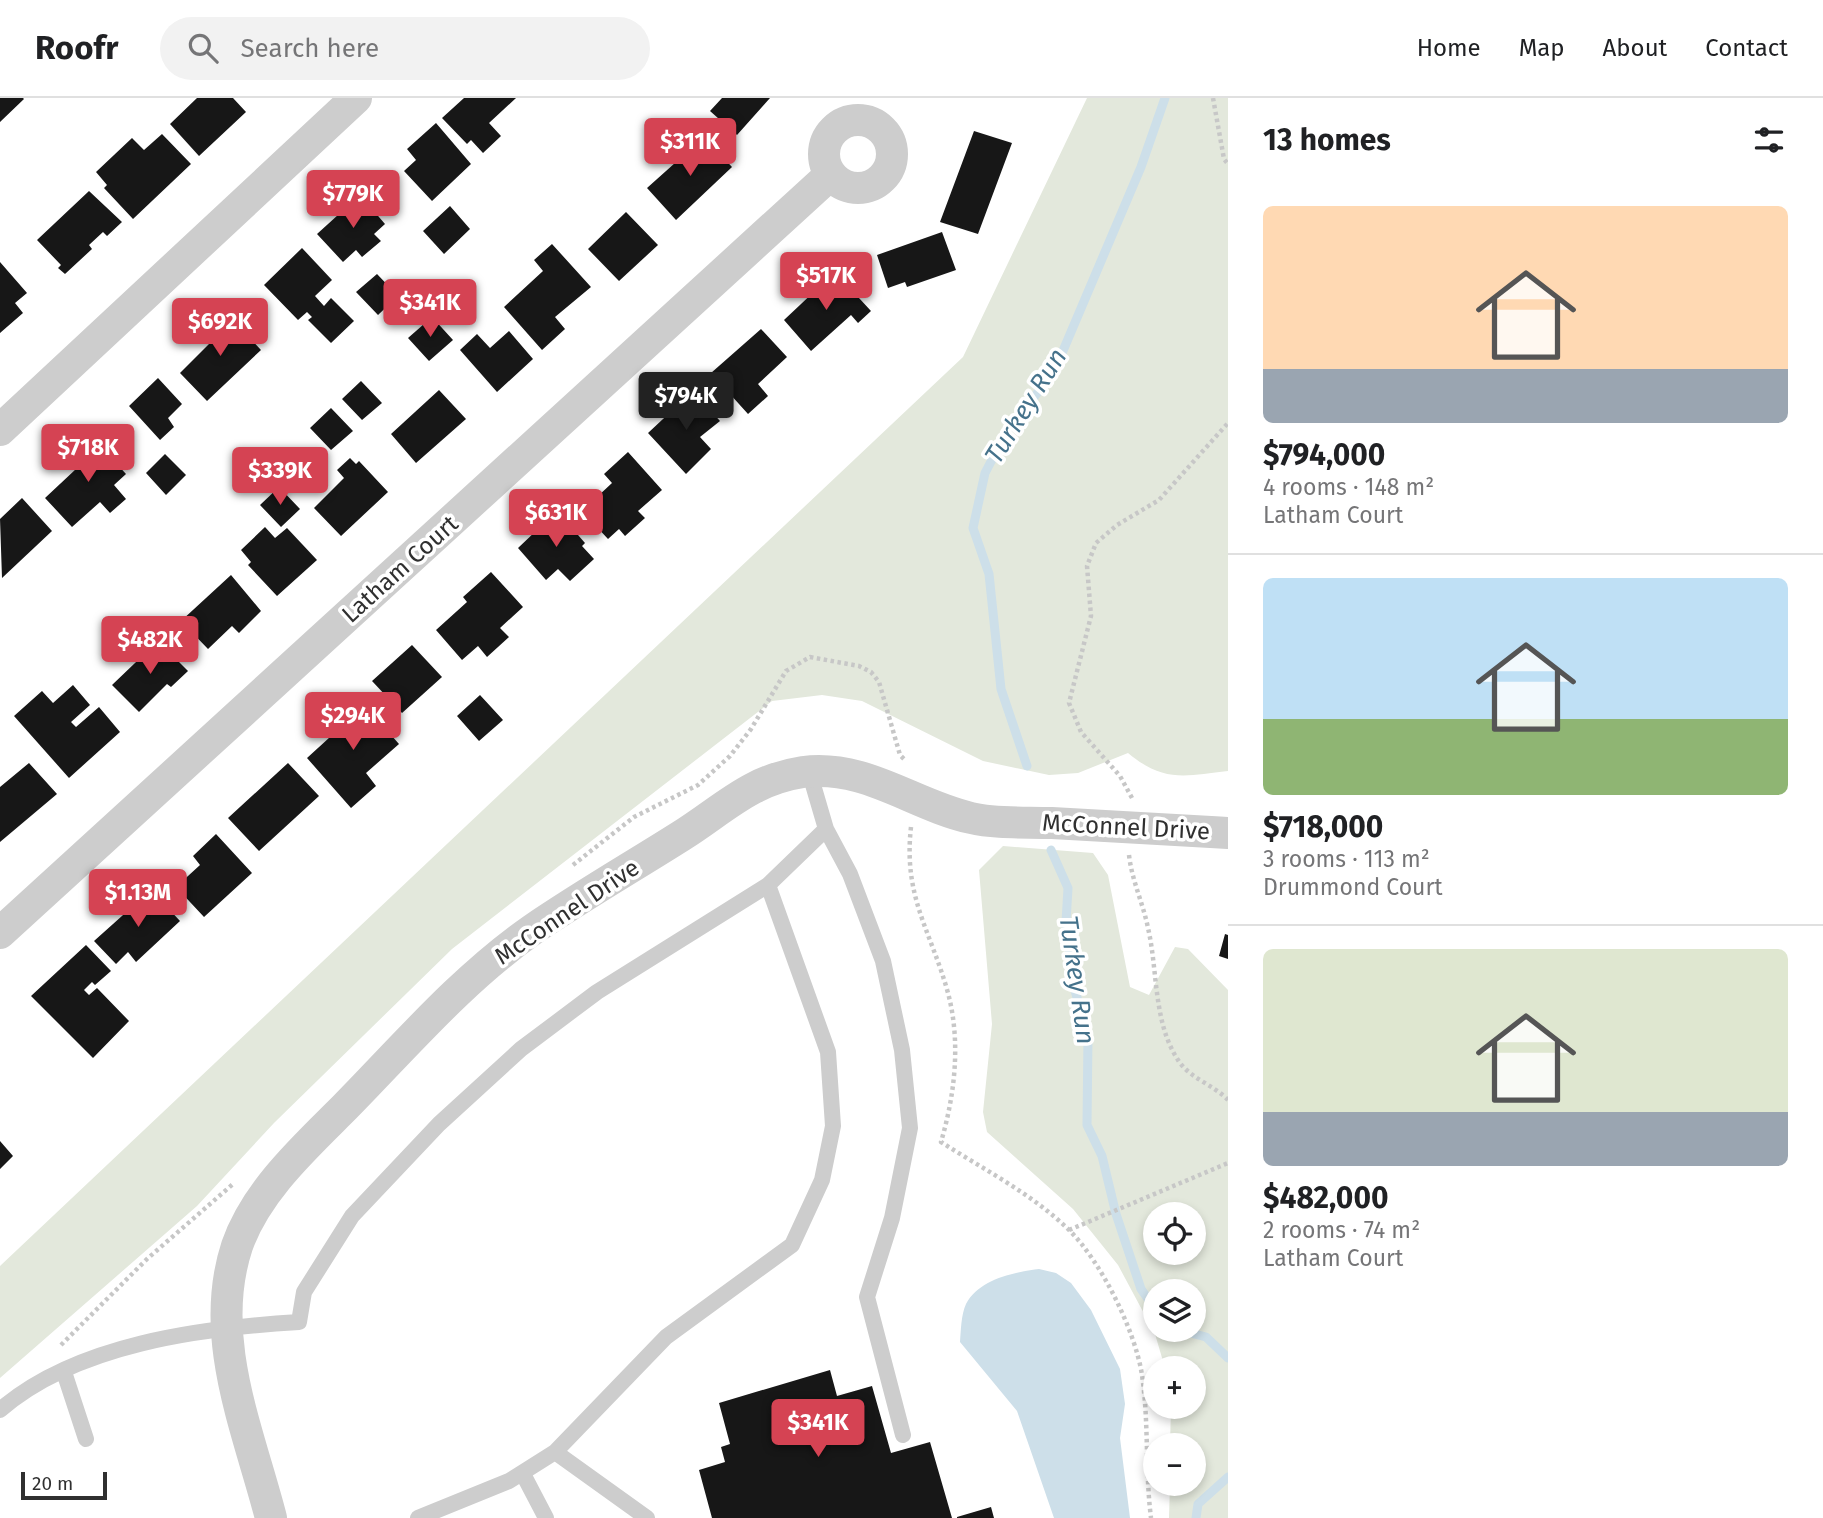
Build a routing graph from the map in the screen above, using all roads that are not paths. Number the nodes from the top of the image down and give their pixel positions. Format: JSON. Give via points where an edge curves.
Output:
{"nodes":[{"id":1,"x":356,"y":98,"type":"edge"},
{"id":2,"x":830,"y":176,"type":"dead end"},
{"id":3,"x":0,"y":430,"type":"edge"},
{"id":4,"x":809,"y":771,"type":"junction"},
{"id":5,"x":826,"y":829,"type":"junction"},
{"id":6,"x":1228,"y":833,"type":"edge"},
{"id":7,"x":768,"y":885,"type":"junction"},
{"id":8,"x":0,"y":933,"type":"edge"},
{"id":9,"x":225,"y":1326,"type":"junction"},
{"id":10,"x":64,"y":1372,"type":"junction"},
{"id":11,"x":0,"y":1410,"type":"edge"},
{"id":12,"x":903,"y":1435,"type":"dead end"},
{"id":13,"x":86,"y":1439,"type":"dead end"},
{"id":14,"x":555,"y":1452,"type":"junction"},
{"id":15,"x":523,"y":1474,"type":"junction"},
{"id":16,"x":271,"y":1518,"type":"edge"},
{"id":17,"x":418,"y":1518,"type":"edge"},
{"id":18,"x":546,"y":1518,"type":"edge"},
{"id":19,"x":647,"y":1518,"type":"edge"}],
"edges":[{"from":1,"to":3,"type":"street"},
{"from":2,"to":8,"type":"street","name":"Latham Court"},
{"from":4,"to":5,"type":"lane"},
{"from":4,"to":6,"type":"street","name":"McConnel Drive","via":[[849,773],[885,783],[972,818]]},
{"from":4,"to":9,"type":"street","name":"McConnel Drive","via":[[779,776],[742,792],[691,830],[530,931],[468,984],[292,1160],[262,1200],[238,1243],[228,1284]]},
{"from":5,"to":7,"type":"lane"},
{"from":5,"to":12,"type":"lane","via":[[850,874],[883,961],[902,1050],[911,1128],[892,1218],[867,1297]]},
{"from":7,"to":9,"type":"lane","via":[[597,992],[521,1049],[439,1125],[352,1216],[304,1292],[299,1322]]},
{"from":7,"to":14,"type":"lane","via":[[828,1052],[833,1126],[822,1180],[792,1245],[666,1337]]},
{"from":9,"to":10,"type":"lane","via":[[111,1350]]},
{"from":9,"to":16,"type":"street","name":"McConnel Drive","via":[[227,1355]]},
{"from":10,"to":11,"type":"lane","via":[[17,1395]]},
{"from":10,"to":13,"type":"lane"},
{"from":14,"to":15,"type":"lane"},
{"from":14,"to":19,"type":"lane"},
{"from":15,"to":17,"type":"lane"},
{"from":15,"to":18,"type":"lane"}]}
